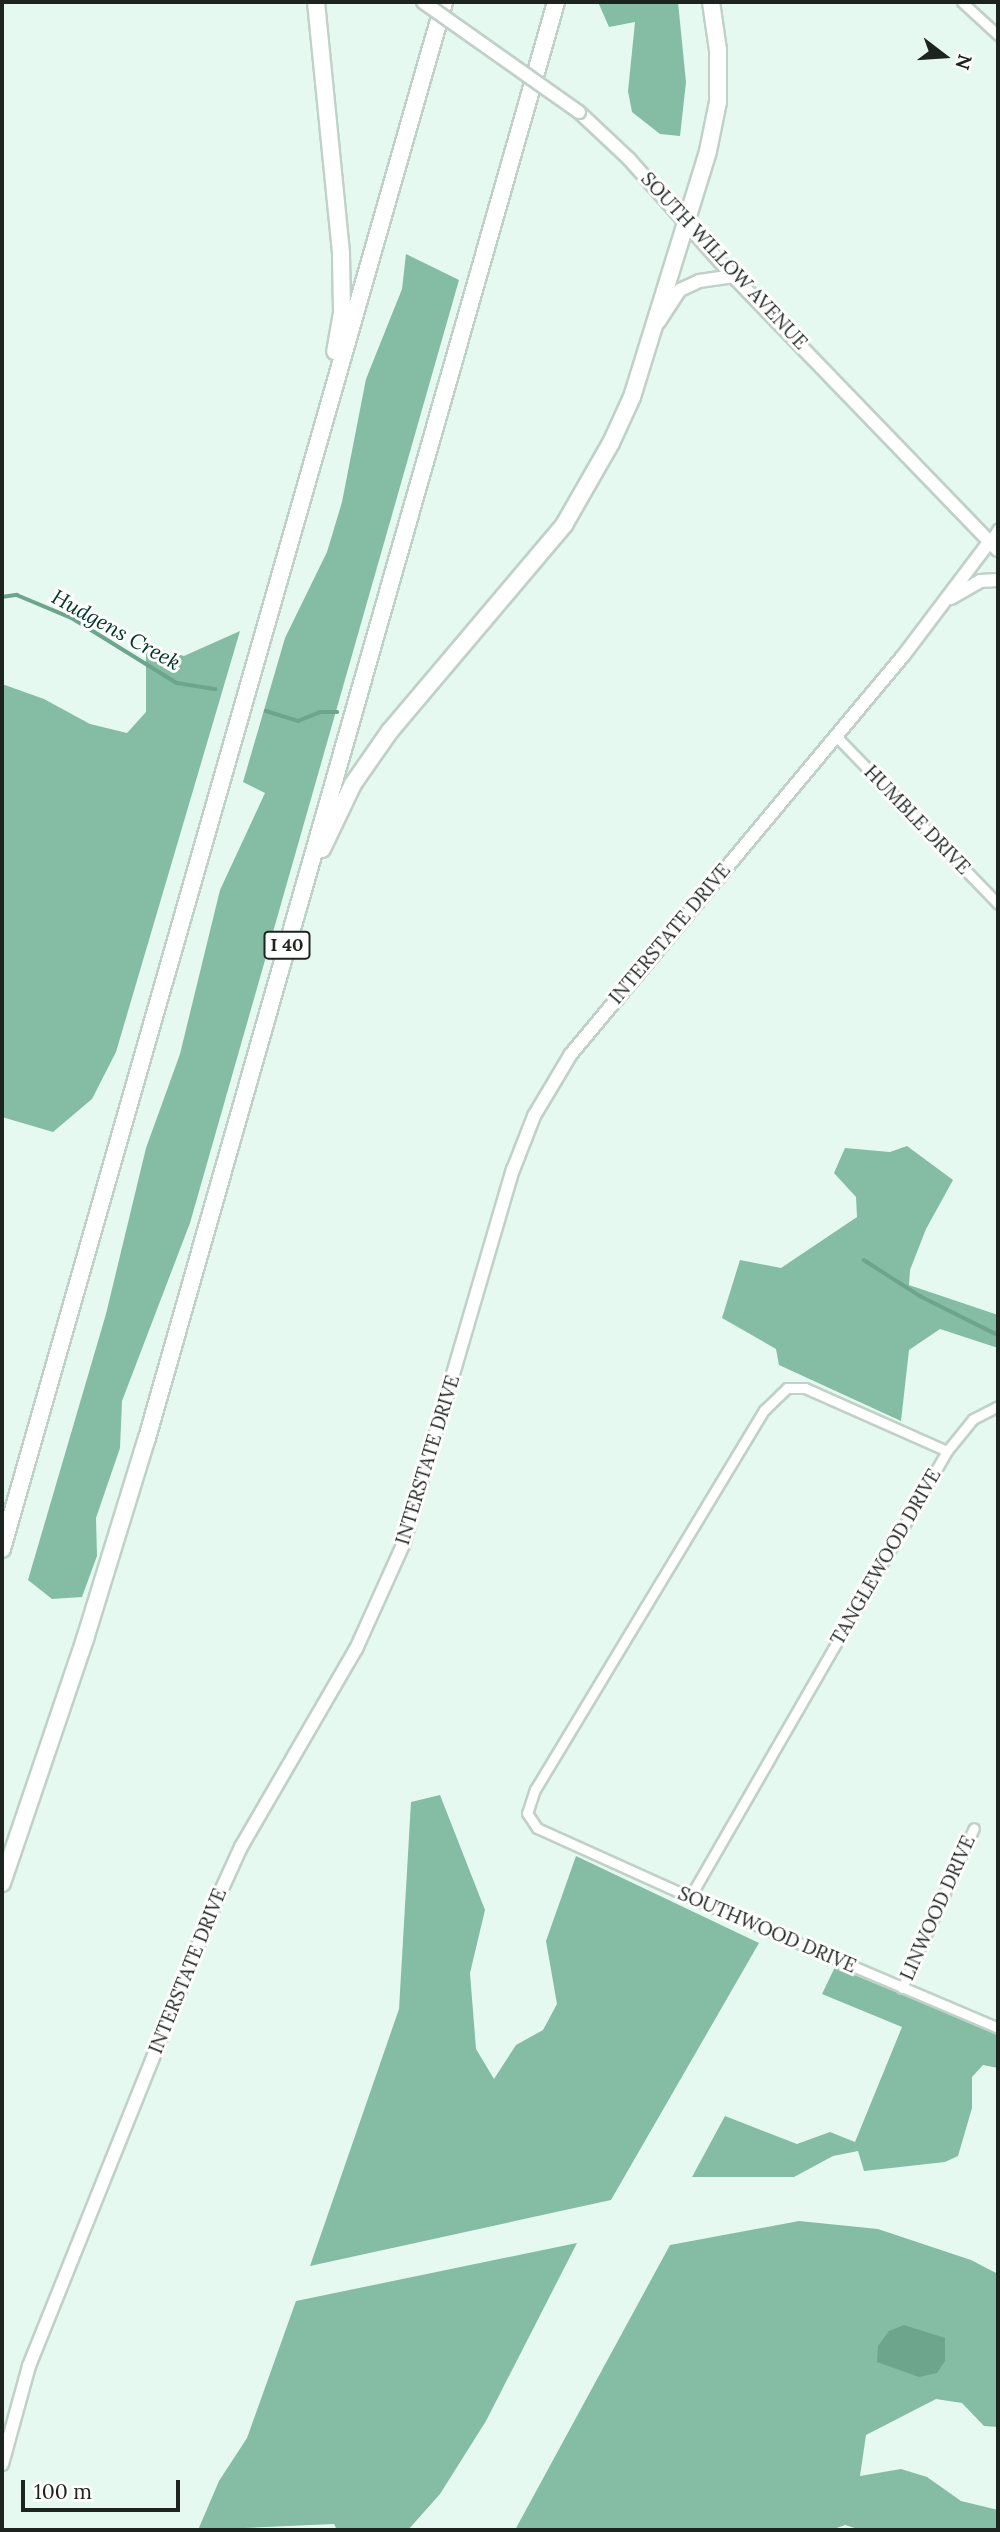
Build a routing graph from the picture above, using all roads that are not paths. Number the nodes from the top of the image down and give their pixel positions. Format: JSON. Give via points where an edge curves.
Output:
{"nodes":[{"id":1,"x":316,"y":2,"type":"edge"},
{"id":2,"x":423,"y":2,"type":"edge"},
{"id":3,"x":444,"y":2,"type":"edge"},
{"id":4,"x":556,"y":2,"type":"edge"},
{"id":5,"x":711,"y":2,"type":"edge"},
{"id":6,"x":962,"y":2,"type":"edge"},
{"id":7,"x":998,"y":35,"type":"edge"},
{"id":8,"x":688,"y":226,"type":"junction"},
{"id":9,"x":733,"y":276,"type":"junction"},
{"id":10,"x":651,"y":334,"type":"junction"},
{"id":11,"x":323,"y":427,"type":"junction"},
{"id":12,"x":998,"y":528,"type":"edge"},
{"id":13,"x":994,"y":545,"type":"edge"},
{"id":14,"x":998,"y":580,"type":"edge"},
{"id":15,"x":942,"y":604,"type":"junction"},
{"id":16,"x":836,"y":736,"type":"junction"},
{"id":17,"x":302,"y":893,"type":"junction"},
{"id":18,"x":998,"y":904,"type":"edge"},
{"id":19,"x":998,"y":1406,"type":"edge"},
{"id":20,"x":947,"y":1451,"type":"junction"},
{"id":21,"x":2,"y":1549,"type":"edge"},
{"id":22,"x":537,"y":1828,"type":"joint"},
{"id":23,"x":975,"y":1828,"type":"dead end"},
{"id":24,"x":2,"y":1884,"type":"edge"},
{"id":25,"x":690,"y":1897,"type":"junction"},
{"id":26,"x":902,"y":1988,"type":"junction"},
{"id":27,"x":998,"y":2028,"type":"edge"},
{"id":28,"x":2,"y":2464,"type":"edge"}],
"edges":[{"from":1,"to":11,"type":"highway","via":[[341,254],[342,313]]},
{"from":2,"to":8,"type":"main road","name":"SOUTH WILLOW AVENUE","bridge":true,"via":[[579,112],[629,159]]},
{"from":3,"to":11,"type":"highway"},
{"from":4,"to":17,"type":"highway","number":"I 40"},
{"from":5,"to":8,"type":"highway","via":[[718,50],[718,102]]},
{"from":6,"to":7,"type":"street"},
{"from":8,"to":9,"type":"main road","name":"SOUTH WILLOW AVENUE"},
{"from":8,"to":10,"type":"highway"},
{"from":9,"to":10,"type":"main road","via":[[680,290]]},
{"from":9,"to":13,"type":"main road","name":"SOUTH WILLOW AVENUE"},
{"from":10,"to":17,"type":"highway","via":[[626,408],[564,525],[390,731],[353,784]]},
{"from":11,"to":21,"type":"highway"},
{"from":12,"to":13,"type":"street"},
{"from":13,"to":15,"type":"main road","name":"INTERSTATE DRIVE"},
{"from":14,"to":15,"type":"main road","via":[[969,585]]},
{"from":15,"to":16,"type":"main road","name":"INTERSTATE DRIVE"},
{"from":16,"to":18,"type":"street","name":"HUMBLE DRIVE"},
{"from":16,"to":28,"type":"main road","name":"INTERSTATE DRIVE","via":[[571,1054],[534,1116],[513,1170],[403,1545],[356,1649],[245,1839],[210,1915],[29,2366]]},
{"from":17,"to":24,"type":"highway","number":"I 40","via":[[147,1437],[77,1665]]},
{"from":19,"to":20,"type":"street","via":[[973,1419]]},
{"from":20,"to":22,"type":"street","name":"TANGLEWOOD DRIVE","via":[[805,1388],[787,1388],[773,1398],[535,1789],[527,1813]]},
{"from":20,"to":25,"type":"street","name":"TANGLEWOOD DRIVE"},
{"from":22,"to":25,"type":"street","name":"SOUTHWOOD DRIVE"},
{"from":23,"to":26,"type":"street","name":"LINWOOD DRIVE"},
{"from":25,"to":26,"type":"street","name":"SOUTHWOOD DRIVE"},
{"from":26,"to":27,"type":"street","name":"SOUTHWOOD DRIVE"}]}
